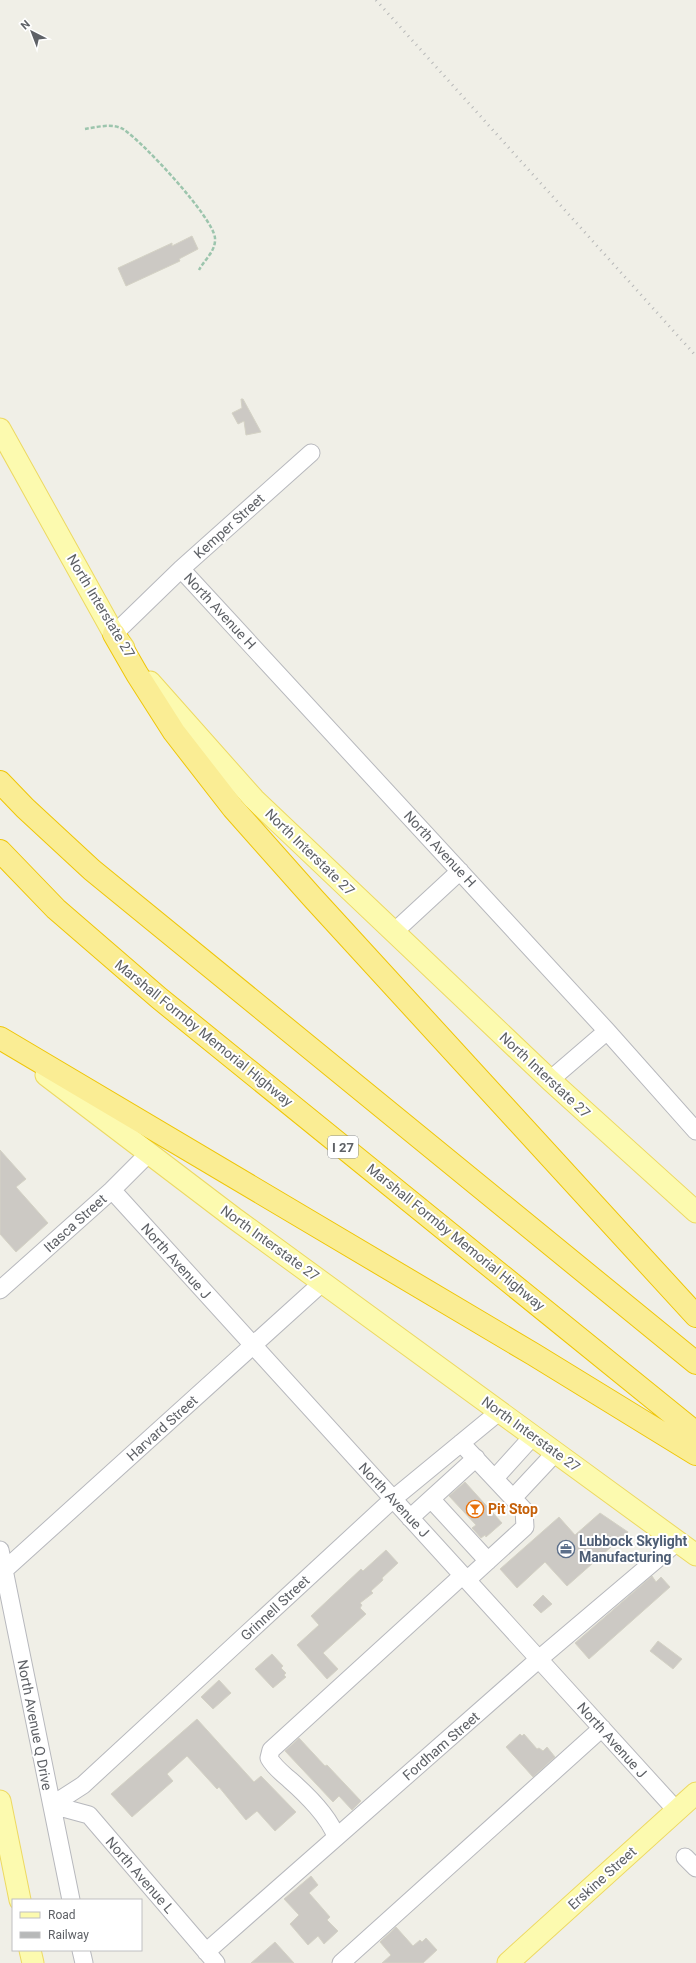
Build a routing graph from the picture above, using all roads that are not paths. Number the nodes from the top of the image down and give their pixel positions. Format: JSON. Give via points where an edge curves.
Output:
{"nodes":[{"id":1,"x":0,"y":429,"type":"edge"},
{"id":2,"x":311,"y":453,"type":"dead end"},
{"id":3,"x":181,"y":569,"type":"junction"},
{"id":4,"x":114,"y":634,"type":"junction"},
{"id":5,"x":0,"y":782,"type":"edge"},
{"id":6,"x":0,"y":851,"type":"edge"},
{"id":7,"x":460,"y":871,"type":"junction"},
{"id":8,"x":394,"y":932,"type":"junction"},
{"id":9,"x":608,"y":1031,"type":"junction"},
{"id":10,"x":0,"y":1038,"type":"edge"},
{"id":11,"x":0,"y":1042,"type":"edge"},
{"id":12,"x":550,"y":1080,"type":"junction"},
{"id":13,"x":696,"y":1131,"type":"edge"},
{"id":14,"x":149,"y":1153,"type":"junction"},
{"id":15,"x":112,"y":1190,"type":"junction"},
{"id":16,"x":696,"y":1212,"type":"edge"},
{"id":17,"x":324,"y":1282,"type":"junction"},
{"id":18,"x":0,"y":1290,"type":"edge"},
{"id":19,"x":696,"y":1316,"type":"edge"},
{"id":20,"x":253,"y":1346,"type":"junction"},
{"id":21,"x":696,"y":1363,"type":"edge"},
{"id":22,"x":500,"y":1411,"type":"junction"},
{"id":23,"x":696,"y":1433,"type":"edge"},
{"id":24,"x":533,"y":1436,"type":"junction"},
{"id":25,"x":461,"y":1443,"type":"junction"},
{"id":26,"x":556,"y":1452,"type":"junction"},
{"id":27,"x":696,"y":1454,"type":"edge"},
{"id":28,"x":476,"y":1458,"type":"junction"},
{"id":29,"x":495,"y":1478,"type":"junction"},
{"id":30,"x":393,"y":1498,"type":"junction"},
{"id":31,"x":513,"y":1498,"type":"junction"},
{"id":32,"x":431,"y":1499,"type":"junction"},
{"id":33,"x":410,"y":1518,"type":"junction"},
{"id":34,"x":677,"y":1542,"type":"junction"},
{"id":35,"x":0,"y":1550,"type":"edge"},
{"id":36,"x":696,"y":1555,"type":"edge"},
{"id":37,"x":488,"y":1561,"type":"junction"},
{"id":38,"x":2,"y":1572,"type":"edge"},
{"id":39,"x":465,"y":1578,"type":"junction"},
{"id":40,"x":539,"y":1659,"type":"junction"},
{"id":41,"x":602,"y":1728,"type":"junction"},
{"id":42,"x":696,"y":1793,"type":"edge"},
{"id":43,"x":0,"y":1801,"type":"edge"},
{"id":44,"x":52,"y":1805,"type":"junction"},
{"id":45,"x":677,"y":1810,"type":"junction"},
{"id":46,"x":336,"y":1837,"type":"junction"},
{"id":47,"x":20,"y":1899,"type":"edge"},
{"id":48,"x":71,"y":1899,"type":"edge"},
{"id":49,"x":30,"y":1951,"type":"edge"},
{"id":50,"x":81,"y":1951,"type":"edge"},
{"id":51,"x":211,"y":1957,"type":"edge"},
{"id":52,"x":33,"y":1963,"type":"edge"},
{"id":53,"x":84,"y":1963,"type":"edge"},
{"id":54,"x":341,"y":1963,"type":"edge"},
{"id":55,"x":508,"y":1963,"type":"edge"}],
"edges":[{"from":1,"to":4,"type":"main road","name":"North Interstate 27"},
{"from":2,"to":3,"type":"street","name":"Kemper Street"},
{"from":3,"to":4,"type":"street","name":"Kemper Street"},
{"from":3,"to":7,"type":"street","name":"North Avenue H"},
{"from":4,"to":8,"type":"main road","name":"North Interstate 27","via":[[147,679],[254,799]]},
{"from":4,"to":19,"type":"highway","via":[[174,732],[233,808]]},
{"from":5,"to":21,"type":"highway","via":[[92,870]]},
{"from":6,"to":23,"type":"highway","name":"Marshall Formby Memorial Highway","number":"I 27","via":[[56,909],[159,998]]},
{"from":7,"to":8,"type":"street"},
{"from":7,"to":9,"type":"street","name":"North Avenue H"},
{"from":8,"to":12,"type":"main road","name":"North Interstate 27"},
{"from":9,"to":12,"type":"street"},
{"from":9,"to":13,"type":"street","name":"North Avenue H"},
{"from":10,"to":27,"type":"highway","via":[[520,1346]]},
{"from":11,"to":14,"type":"main road","name":"North Interstate 27"},
{"from":12,"to":16,"type":"main road","name":"North Interstate 27"},
{"from":14,"to":15,"type":"street","name":"Itasca Street"},
{"from":14,"to":17,"type":"main road","name":"North Interstate 27"},
{"from":15,"to":18,"type":"street","name":"Itasca Street"},
{"from":15,"to":20,"type":"street","name":"North Avenue J"},
{"from":17,"to":20,"type":"street","name":"Harvard Street"},
{"from":17,"to":22,"type":"main road","name":"North Interstate 27"},
{"from":20,"to":30,"type":"street","name":"North Avenue J"},
{"from":20,"to":38,"type":"street","name":"Harvard Street"},
{"from":22,"to":24,"type":"main road","name":"North Interstate 27"},
{"from":22,"to":25,"type":"street","name":"Grinnell Street"},
{"from":24,"to":26,"type":"main road","name":"North Interstate 27"},
{"from":24,"to":29,"type":"street"},
{"from":25,"to":28,"type":"street"},
{"from":25,"to":30,"type":"street","name":"Grinnell Street"},
{"from":26,"to":31,"type":"street"},
{"from":26,"to":34,"type":"main road","name":"North Interstate 27"},
{"from":28,"to":29,"type":"street"},
{"from":28,"to":32,"type":"street"},
{"from":29,"to":31,"type":"street"},
{"from":30,"to":33,"type":"street","name":"North Avenue J"},
{"from":30,"to":44,"type":"street","name":"Grinnell Street","via":[[83,1785]]},
{"from":31,"to":37,"type":"street","via":[[524,1510],[525,1527]]},
{"from":32,"to":33,"type":"street"},
{"from":32,"to":37,"type":"street"},
{"from":33,"to":39,"type":"street","name":"North Avenue J"},
{"from":34,"to":36,"type":"main road","name":"North Interstate 27"},
{"from":34,"to":40,"type":"street","name":"Fordham Street"},
{"from":35,"to":38,"type":"street","name":"North Avenue Q Drive"},
{"from":37,"to":39,"type":"street"},
{"from":38,"to":44,"type":"street","name":"North Avenue Q Drive"},
{"from":39,"to":40,"type":"street","name":"North Avenue J"},
{"from":39,"to":46,"type":"street","via":[[271,1750],[269,1758],[273,1765],[326,1819]]},
{"from":40,"to":41,"type":"street","name":"North Avenue J"},
{"from":40,"to":46,"type":"street","name":"Fordham Street"},
{"from":41,"to":45,"type":"street","name":"North Avenue J"},
{"from":41,"to":54,"type":"street"},
{"from":42,"to":45,"type":"main road","name":"Erskine Street"},
{"from":43,"to":47,"type":"main road"},
{"from":44,"to":48,"type":"street","name":"North Avenue Q Drive"},
{"from":44,"to":51,"type":"street","name":"North Avenue L","via":[[89,1815]]},
{"from":45,"to":55,"type":"main road","name":"Erskine Street"},
{"from":46,"to":51,"type":"street","name":"Fordham Street"},
{"from":49,"to":52,"type":"main road"},
{"from":50,"to":53,"type":"street"}]}
